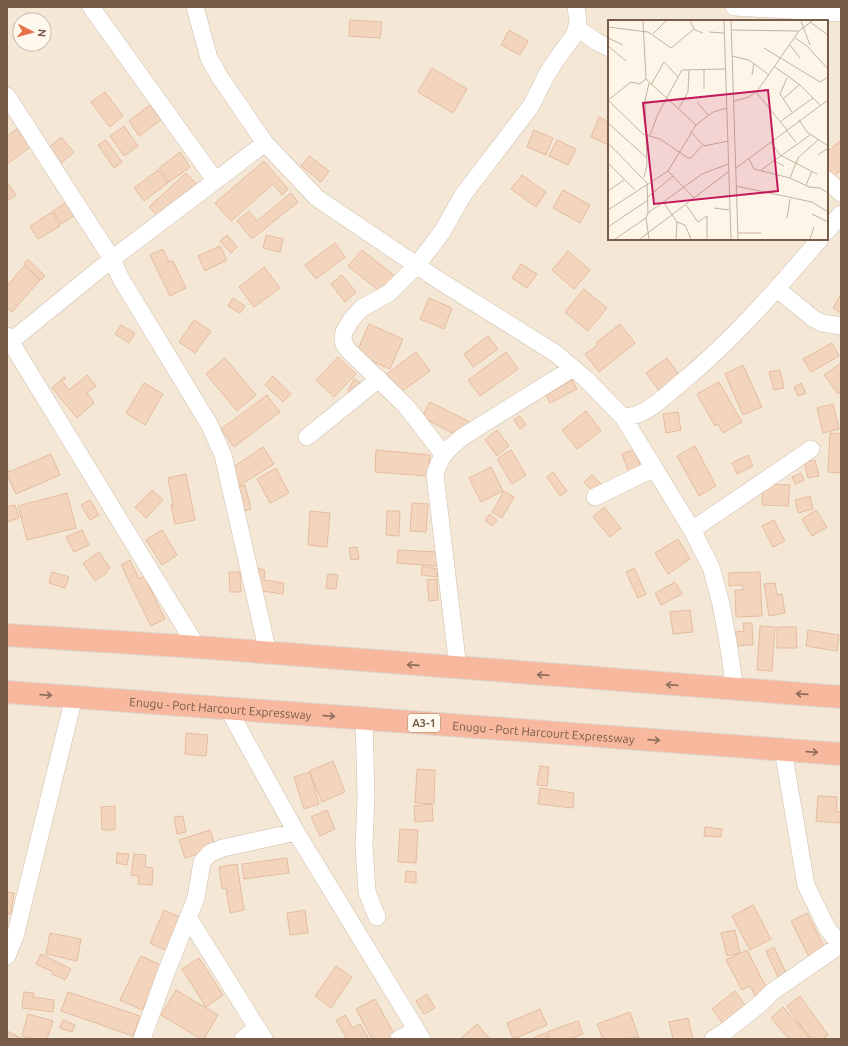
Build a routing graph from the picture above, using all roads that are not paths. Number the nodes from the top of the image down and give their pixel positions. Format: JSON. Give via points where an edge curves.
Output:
{"nodes":[{"id":1,"x":91,"y":7,"type":"edge"},
{"id":2,"x":195,"y":7,"type":"edge"},
{"id":3,"x":576,"y":7,"type":"edge"},
{"id":4,"x":734,"y":7,"type":"edge"},
{"id":5,"x":841,"y":13,"type":"edge"},
{"id":6,"x":577,"y":28,"type":"junction"},
{"id":7,"x":608,"y":48,"type":"edge"},
{"id":8,"x":7,"y":96,"type":"edge"},
{"id":9,"x":265,"y":143,"type":"junction"},
{"id":10,"x":215,"y":180,"type":"junction"},
{"id":11,"x":828,"y":181,"type":"edge"},
{"id":12,"x":841,"y":193,"type":"edge"},
{"id":13,"x":841,"y":214,"type":"edge"},
{"id":14,"x":828,"y":230,"type":"edge"},
{"id":15,"x":819,"y":240,"type":"edge"},
{"id":16,"x":112,"y":259,"type":"junction"},
{"id":17,"x":417,"y":265,"type":"junction"},
{"id":18,"x":777,"y":289,"type":"junction"},
{"id":19,"x":841,"y":326,"type":"edge"},
{"id":20,"x":9,"y":339,"type":"edge"},
{"id":21,"x":573,"y":368,"type":"junction"},
{"id":22,"x":379,"y":379,"type":"junction"},
{"id":23,"x":623,"y":417,"type":"junction"},
{"id":24,"x":308,"y":437,"type":"dead end"},
{"id":25,"x":811,"y":449,"type":"dead end"},
{"id":26,"x":443,"y":454,"type":"junction"},
{"id":27,"x":654,"y":468,"type":"junction"},
{"id":28,"x":595,"y":497,"type":"dead end"},
{"id":29,"x":692,"y":530,"type":"junction"},
{"id":30,"x":7,"y":635,"type":"edge"},
{"id":31,"x":197,"y":647,"type":"junction"},
{"id":32,"x":268,"y":654,"type":"junction"},
{"id":33,"x":458,"y":668,"type":"junction"},
{"id":34,"x":735,"y":690,"type":"junction"},
{"id":35,"x":7,"y":692,"type":"edge"},
{"id":36,"x":74,"y":697,"type":"junction"},
{"id":37,"x":841,"y":697,"type":"edge"},
{"id":38,"x":228,"y":709,"type":"junction"},
{"id":39,"x":364,"y":719,"type":"junction"},
{"id":40,"x":783,"y":750,"type":"junction"},
{"id":41,"x":841,"y":754,"type":"edge"},
{"id":42,"x":296,"y":832,"type":"junction"},
{"id":43,"x":377,"y":917,"type":"dead end"},
{"id":44,"x":188,"y":918,"type":"junction"},
{"id":45,"x":840,"y":945,"type":"edge"},
{"id":46,"x":7,"y":956,"type":"edge"},
{"id":47,"x":261,"y":1033,"type":"edge"},
{"id":48,"x":419,"y":1034,"type":"edge"},
{"id":49,"x":142,"y":1039,"type":"edge"},
{"id":50,"x":243,"y":1039,"type":"edge"},
{"id":51,"x":399,"y":1039,"type":"edge"},
{"id":52,"x":712,"y":1039,"type":"edge"}],
"edges":[{"from":1,"to":10,"type":"street"},
{"from":2,"to":9,"type":"street","via":[[209,58]]},
{"from":3,"to":6,"type":"street"},
{"from":4,"to":5,"type":"street"},
{"from":6,"to":7,"type":"street"},
{"from":6,"to":17,"type":"street","via":[[546,76],[532,106],[463,194],[442,232]]},
{"from":8,"to":16,"type":"street"},
{"from":9,"to":10,"type":"street"},
{"from":9,"to":17,"type":"street","via":[[317,198]]},
{"from":10,"to":16,"type":"street"},
{"from":11,"to":12,"type":"street"},
{"from":13,"to":14,"type":"street"},
{"from":15,"to":18,"type":"street"},
{"from":16,"to":20,"type":"street"},
{"from":16,"to":32,"type":"street","via":[[121,279],[210,424],[223,455]]},
{"from":17,"to":21,"type":"street","via":[[555,353]]},
{"from":17,"to":22,"type":"street","via":[[389,293],[362,308],[344,332],[344,344],[348,350]]},
{"from":18,"to":19,"type":"street","via":[[814,319]]},
{"from":18,"to":23,"type":"street","via":[[739,330],[660,401],[639,414]]},
{"from":20,"to":31,"type":"street"},
{"from":21,"to":23,"type":"street"},
{"from":21,"to":26,"type":"street","via":[[464,436]]},
{"from":22,"to":24,"type":"street"},
{"from":22,"to":26,"type":"street","via":[[406,406]]},
{"from":23,"to":27,"type":"street"},
{"from":25,"to":29,"type":"street"},
{"from":26,"to":33,"type":"street","via":[[436,474]]},
{"from":27,"to":28,"type":"street"},
{"from":27,"to":29,"type":"street"},
{"from":29,"to":34,"type":"street","via":[[710,567],[721,604]]},
{"from":30,"to":31,"type":"highway"},
{"from":31,"to":32,"type":"highway"},
{"from":33,"to":32,"type":"highway","one_way":true},
{"from":34,"to":33,"type":"highway","one_way":true},
{"from":37,"to":34,"type":"highway","one_way":true},
{"from":35,"to":36,"type":"highway","name":"Enugu - Port Harcourt Expressway","number":"A3-1","one_way":true},
{"from":36,"to":38,"type":"highway","name":"Enugu - Port Harcourt Expressway","number":"A3-1"},
{"from":36,"to":46,"type":"street","via":[[14,937]]},
{"from":38,"to":39,"type":"highway","name":"Enugu - Port Harcourt Expressway","number":"A3-1","one_way":true},
{"from":38,"to":42,"type":"street"},
{"from":39,"to":40,"type":"highway","name":"Enugu - Port Harcourt Expressway","number":"A3-1","one_way":true},
{"from":39,"to":43,"type":"street","via":[[367,892]]},
{"from":40,"to":41,"type":"highway","name":"Enugu - Port Harcourt Expressway","number":"A3-1","one_way":true},
{"from":40,"to":45,"type":"street","via":[[806,885],[827,928]]},
{"from":42,"to":44,"type":"street","via":[[210,853],[202,862],[196,898]]},
{"from":42,"to":48,"type":"street"},
{"from":44,"to":47,"type":"street"},
{"from":44,"to":49,"type":"street"},
{"from":45,"to":52,"type":"street","via":[[772,992],[726,1031]]},
{"from":47,"to":50,"type":"street"},
{"from":48,"to":51,"type":"street"}]}
